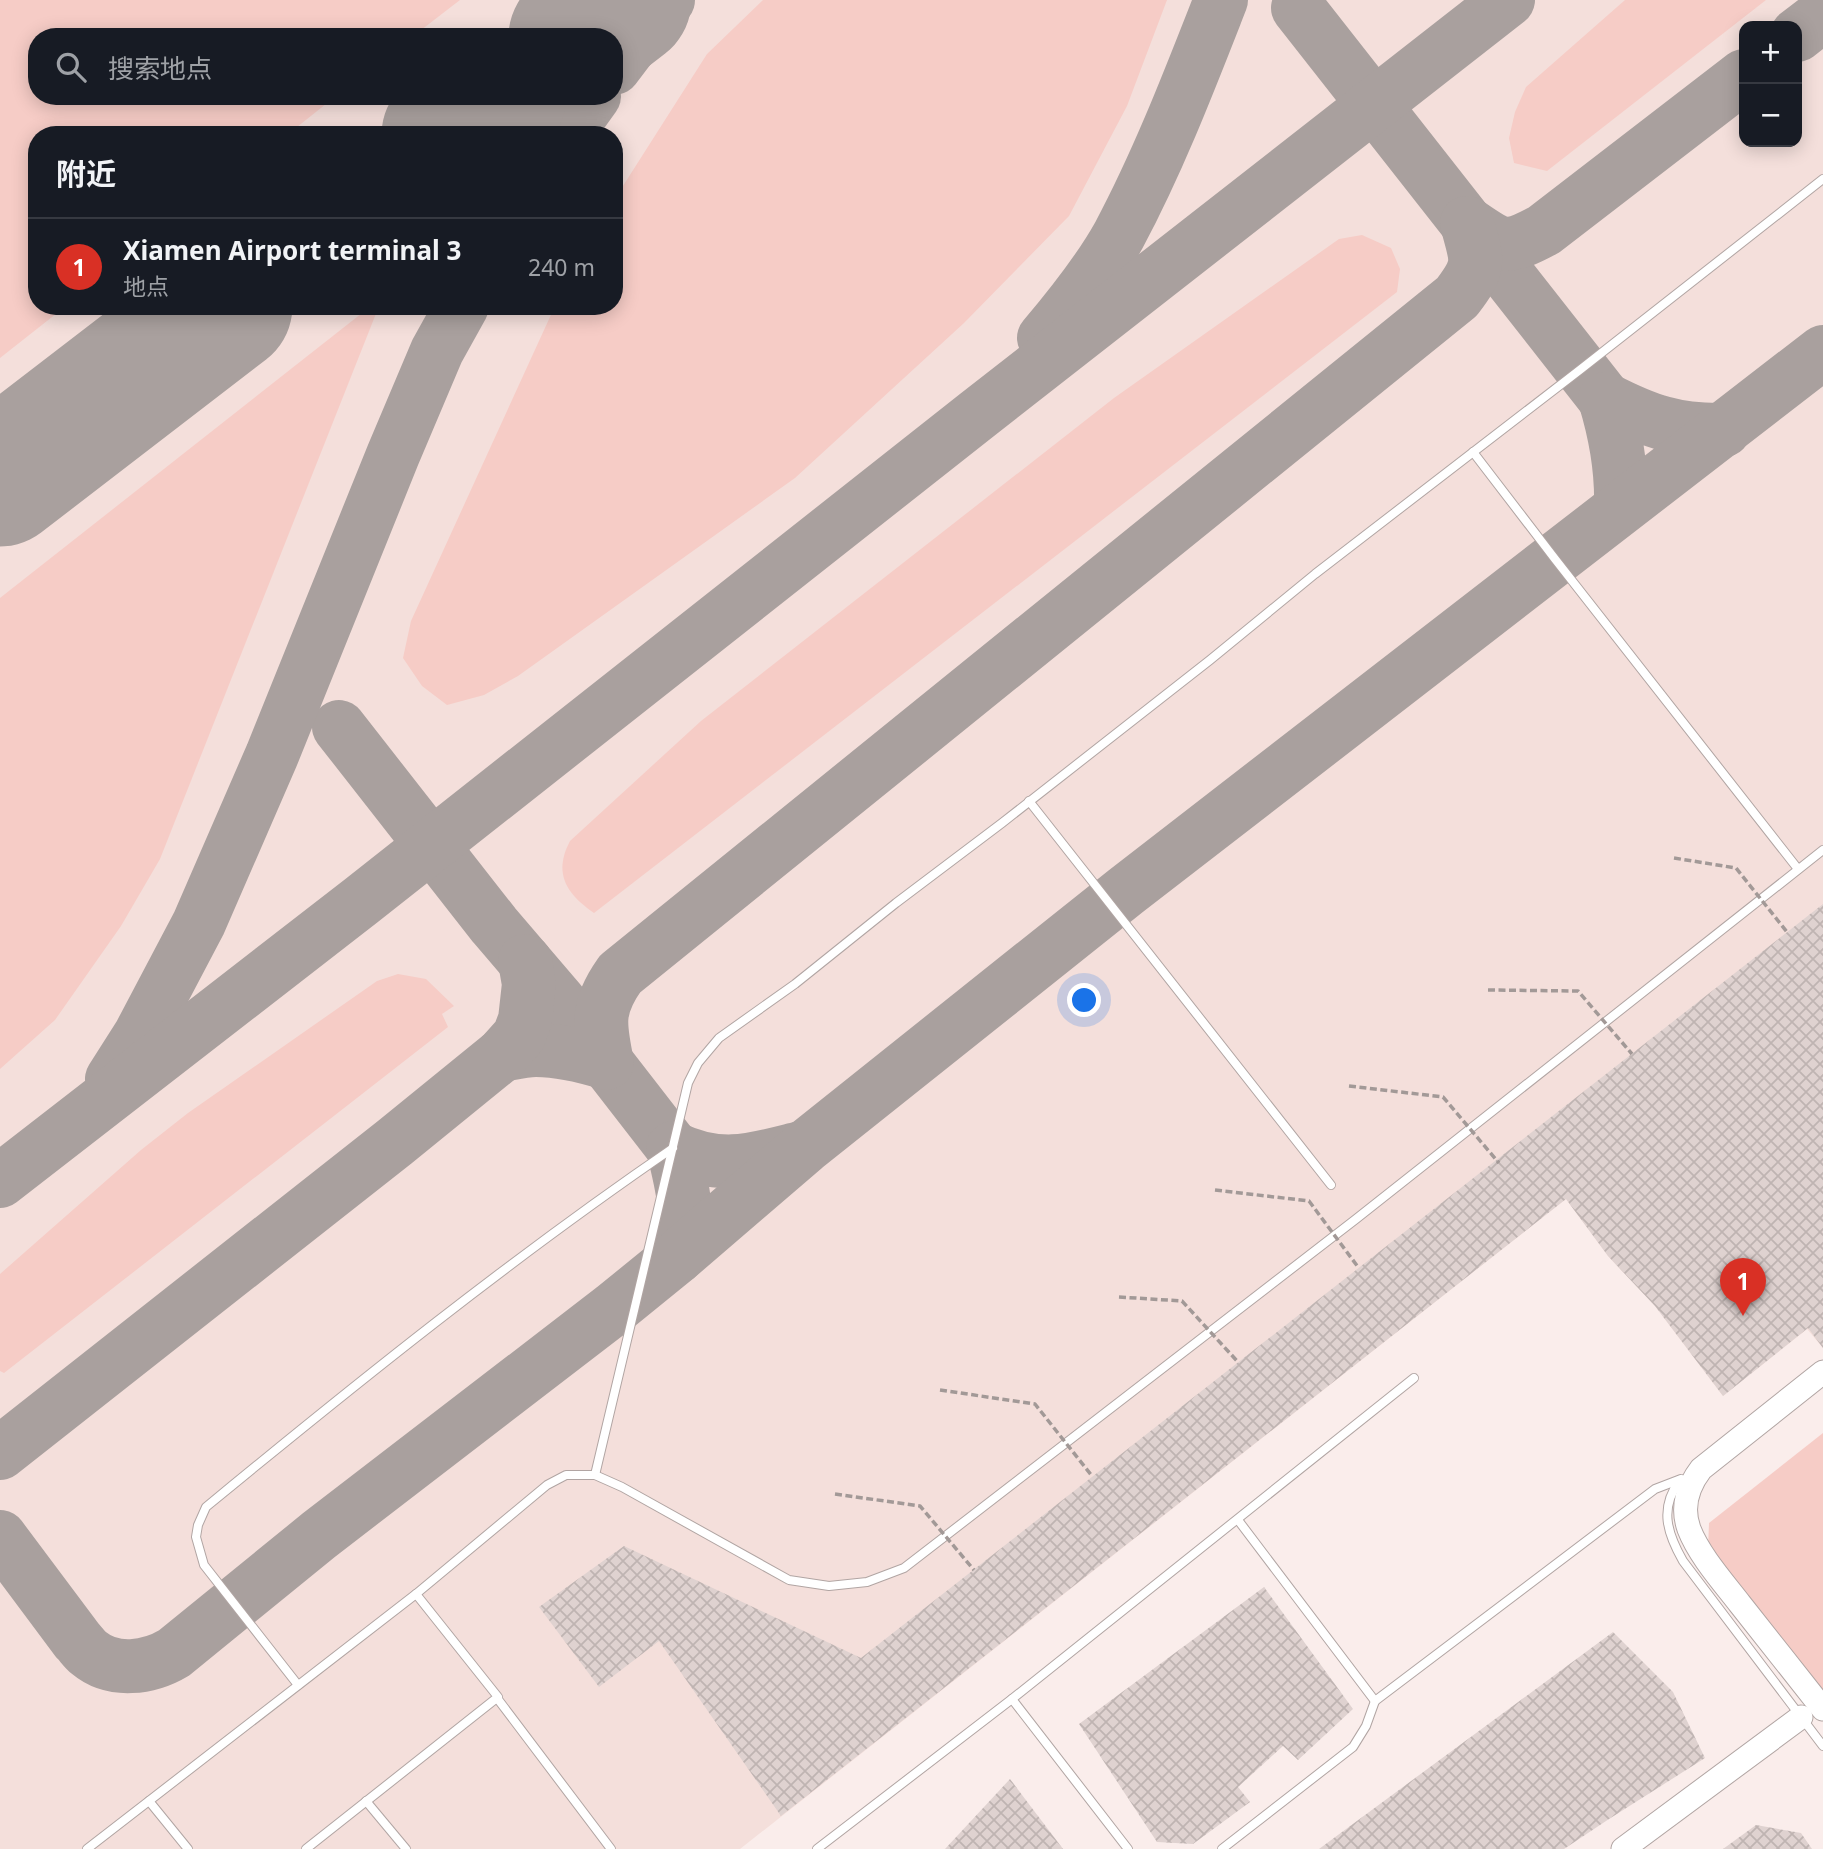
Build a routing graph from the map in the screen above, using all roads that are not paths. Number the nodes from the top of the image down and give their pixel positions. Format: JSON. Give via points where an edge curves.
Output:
{"nodes":[{"id":1,"x":1823,"y":179,"type":"edge"},
{"id":2,"x":1473,"y":452,"type":"junction"},
{"id":3,"x":1029,"y":801,"type":"junction"},
{"id":4,"x":1823,"y":850,"type":"edge"},
{"id":5,"x":1798,"y":869,"type":"junction"},
{"id":6,"x":673,"y":1148,"type":"junction"},
{"id":7,"x":1331,"y":1185,"type":"dead end"},
{"id":8,"x":1823,"y":1363,"type":"edge"},
{"id":9,"x":1823,"y":1372,"type":"edge"},
{"id":10,"x":1414,"y":1378,"type":"dead end"},
{"id":11,"x":1692,"y":1467,"type":"dead end"},
{"id":12,"x":595,"y":1475,"type":"junction"},
{"id":13,"x":1238,"y":1520,"type":"junction"},
{"id":14,"x":416,"y":1594,"type":"junction"},
{"id":15,"x":298,"y":1685,"type":"junction"},
{"id":16,"x":497,"y":1698,"type":"junction"},
{"id":17,"x":1012,"y":1699,"type":"junction"},
{"id":18,"x":1375,"y":1701,"type":"junction"},
{"id":19,"x":1823,"y":1709,"type":"edge"},
{"id":20,"x":1801,"y":1717,"type":"junction"},
{"id":21,"x":1823,"y":1746,"type":"edge"},
{"id":22,"x":149,"y":1801,"type":"junction"},
{"id":23,"x":366,"y":1801,"type":"junction"},
{"id":24,"x":87,"y":1849,"type":"edge"},
{"id":25,"x":188,"y":1849,"type":"edge"},
{"id":26,"x":306,"y":1849,"type":"edge"},
{"id":27,"x":406,"y":1849,"type":"edge"},
{"id":28,"x":611,"y":1849,"type":"edge"},
{"id":29,"x":817,"y":1849,"type":"edge"},
{"id":30,"x":1128,"y":1849,"type":"edge"},
{"id":31,"x":1222,"y":1849,"type":"edge"},
{"id":32,"x":1623,"y":1849,"type":"edge"}],
"edges":[{"from":1,"to":2,"type":"lane"},
{"from":2,"to":3,"type":"lane"},
{"from":2,"to":5,"type":"lane"},
{"from":3,"to":6,"type":"lane","via":[[719,1038],[688,1083]]},
{"from":3,"to":7,"type":"lane"},
{"from":4,"to":5,"type":"lane"},
{"from":5,"to":12,"type":"lane","via":[[904,1568],[867,1582],[829,1586],[789,1580]]},
{"from":6,"to":12,"type":"lane"},
{"from":6,"to":15,"type":"lane","via":[[501,1272],[206,1507],[196,1537],[204,1565]]},
{"from":8,"to":11,"type":"lane"},
{"from":9,"to":19,"type":"main road","via":[[1701,1469],[1692,1481],[1686,1508],[1697,1544],[1718,1575]]},
{"from":10,"to":13,"type":"lane"},
{"from":12,"to":14,"type":"lane","via":[[566,1475],[547,1485]]},
{"from":13,"to":17,"type":"lane"},
{"from":13,"to":18,"type":"lane"},
{"from":14,"to":15,"type":"lane"},
{"from":14,"to":16,"type":"lane"},
{"from":15,"to":22,"type":"lane"},
{"from":16,"to":23,"type":"lane"},
{"from":16,"to":28,"type":"lane"},
{"from":17,"to":29,"type":"lane"},
{"from":17,"to":30,"type":"lane"},
{"from":18,"to":20,"type":"lane","via":[[1655,1489],[1683,1477],[1673,1490],[1667,1518],[1676,1547]]},
{"from":18,"to":31,"type":"lane","via":[[1353,1747]]},
{"from":20,"to":21,"type":"lane"},
{"from":20,"to":32,"type":"main road"},
{"from":22,"to":24,"type":"lane"},
{"from":22,"to":25,"type":"lane"},
{"from":23,"to":26,"type":"lane"},
{"from":23,"to":27,"type":"lane"}]}
